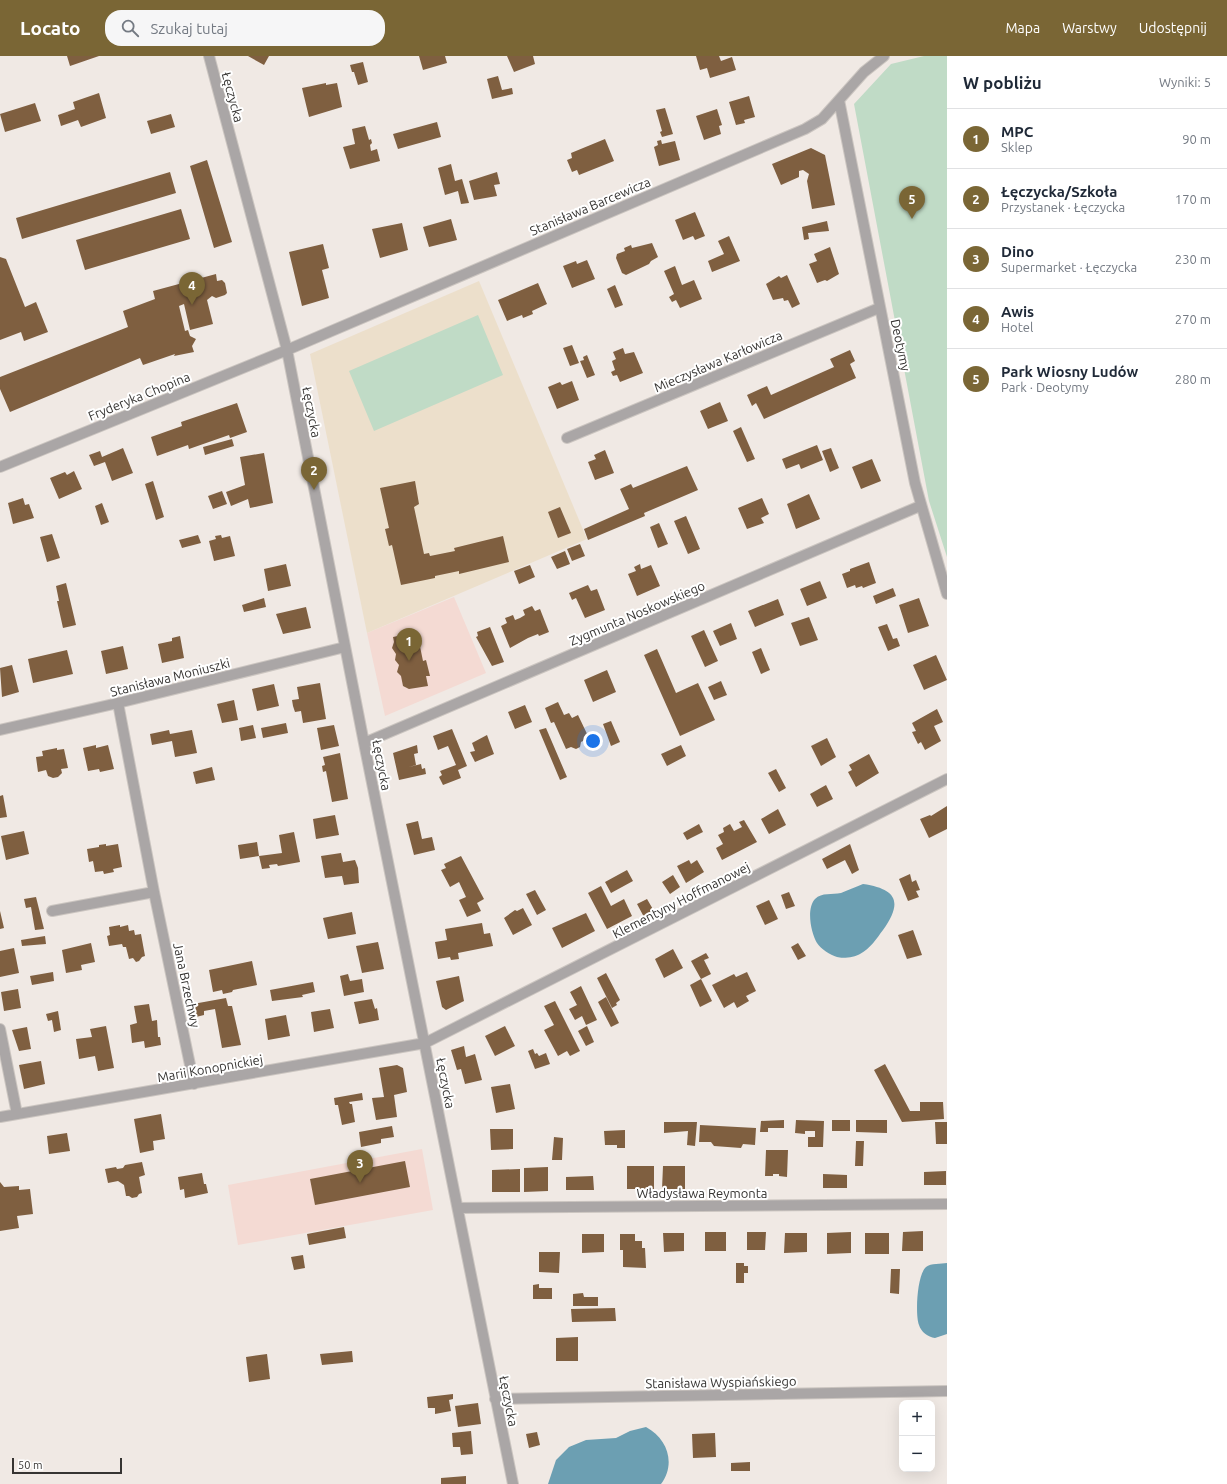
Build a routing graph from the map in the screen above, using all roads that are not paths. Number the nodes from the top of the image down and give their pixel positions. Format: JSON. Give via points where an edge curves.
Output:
{"nodes":[{"id":1,"x":209,"y":56,"type":"edge"},
{"id":2,"x":884,"y":56,"type":"edge"},
{"id":3,"x":838,"y":100,"type":"junction"},
{"id":4,"x":879,"y":308,"type":"junction"},
{"id":5,"x":287,"y":350,"type":"junction"},
{"id":6,"x":567,"y":438,"type":"dead end"},
{"id":7,"x":0,"y":467,"type":"edge"},
{"id":8,"x":920,"y":506,"type":"junction"},
{"id":9,"x":947,"y":594,"type":"edge"},
{"id":10,"x":345,"y":647,"type":"junction"},
{"id":11,"x":118,"y":703,"type":"junction"},
{"id":12,"x":0,"y":730,"type":"edge"},
{"id":13,"x":364,"y":743,"type":"junction"},
{"id":14,"x":947,"y":779,"type":"edge"},
{"id":15,"x":154,"y":892,"type":"junction"},
{"id":16,"x":52,"y":911,"type":"dead end"},
{"id":17,"x":0,"y":1028,"type":"edge"},
{"id":18,"x":425,"y":1043,"type":"junction"},
{"id":19,"x":194,"y":1084,"type":"junction"},
{"id":20,"x":17,"y":1114,"type":"junction"},
{"id":21,"x":0,"y":1117,"type":"edge"},
{"id":22,"x":947,"y":1204,"type":"edge"},
{"id":23,"x":458,"y":1208,"type":"junction"},
{"id":24,"x":947,"y":1391,"type":"edge"},
{"id":25,"x":495,"y":1399,"type":"junction"},
{"id":26,"x":512,"y":1484,"type":"edge"}],
"edges":[{"from":1,"to":5,"type":"street","name":"Łęczycka"},
{"from":2,"to":3,"type":"street","name":"Stanisława Barcewicza","via":[[864,72]]},
{"from":3,"to":4,"type":"street","name":"Deotymy","via":[[868,239]]},
{"from":3,"to":5,"type":"street","name":"Stanisława Barcewicza","via":[[822,119],[805,129]]},
{"from":4,"to":6,"type":"street","name":"Mieczysława Karłowicza"},
{"from":4,"to":8,"type":"street","name":"Deotymy"},
{"from":5,"to":7,"type":"street","name":"Fryderyka Chopina"},
{"from":5,"to":10,"type":"street","name":"Łęczycka"},
{"from":8,"to":9,"type":"street","name":"Deotymy"},
{"from":8,"to":13,"type":"street","name":"Zygmunta Noskowskiego"},
{"from":10,"to":11,"type":"street","name":"Stanisława Moniuszki"},
{"from":10,"to":13,"type":"street","name":"Łęczycka"},
{"from":11,"to":12,"type":"street","name":"Stanisława Moniuszki"},
{"from":11,"to":15,"type":"street","name":"Jana Brzechwy"},
{"from":13,"to":18,"type":"street","name":"Łęczycka"},
{"from":14,"to":18,"type":"street","name":"Klementyny Hoffmanowej"},
{"from":15,"to":16,"type":"street"},
{"from":15,"to":19,"type":"street","name":"Jana Brzechwy"},
{"from":17,"to":20,"type":"street"},
{"from":18,"to":19,"type":"street","name":"Marii Konopnickiej"},
{"from":18,"to":23,"type":"street","name":"Łęczycka"},
{"from":19,"to":20,"type":"street","name":"Marii Konopnickiej"},
{"from":20,"to":21,"type":"street","name":"Marii Konopnickiej"},
{"from":22,"to":23,"type":"street","name":"Władysława Reymonta"},
{"from":23,"to":25,"type":"street","name":"Łęczycka"},
{"from":24,"to":25,"type":"street","name":"Stanisława Wyspiańskiego"},
{"from":25,"to":26,"type":"street","name":"Łęczycka"}]}
